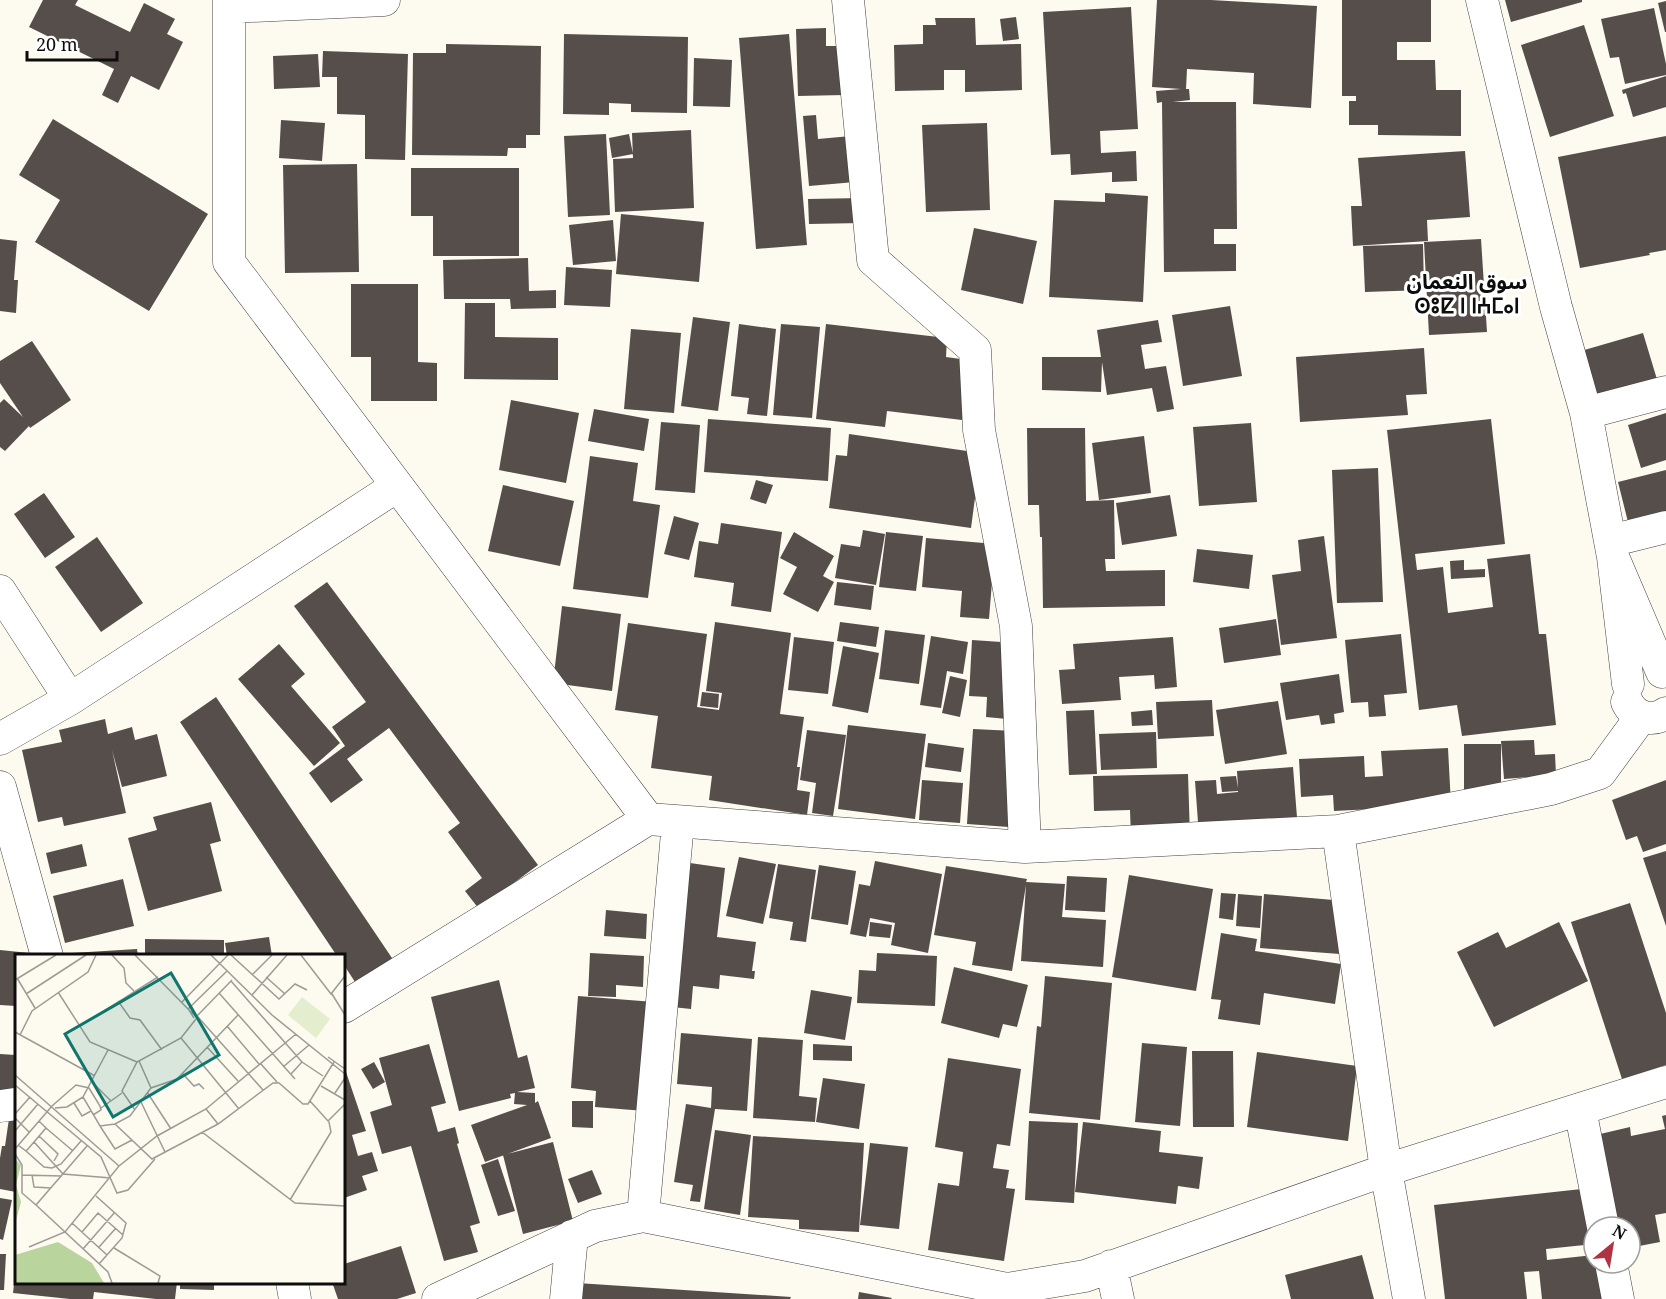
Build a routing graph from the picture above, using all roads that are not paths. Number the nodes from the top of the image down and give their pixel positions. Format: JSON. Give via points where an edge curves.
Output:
{"nodes":[{"id":1,"x":384,"y":0,"type":"edge"},
{"id":2,"x":848,"y":0,"type":"edge"},
{"id":3,"x":1482,"y":0,"type":"edge"},
{"id":4,"x":229,"y":4,"type":"edge"},
{"id":5,"x":1666,"y":392,"type":"edge"},
{"id":6,"x":1586,"y":413,"type":"junction"},
{"id":7,"x":397,"y":486,"type":"junction"},
{"id":8,"x":1666,"y":527,"type":"edge"},
{"id":9,"x":1611,"y":549,"type":"junction"},
{"id":10,"x":0,"y":591,"type":"edge"},
{"id":11,"x":1664,"y":674,"type":"edge"},
{"id":12,"x":1628,"y":684,"type":"junction"},
{"id":13,"x":70,"y":699,"type":"junction"},
{"id":14,"x":1653,"y":715,"type":"edge"},
{"id":15,"x":0,"y":739,"type":"edge"},
{"id":16,"x":0,"y":787,"type":"edge"},
{"id":17,"x":663,"y":820,"type":"junction"},
{"id":18,"x":1338,"y":831,"type":"junction"},
{"id":19,"x":1025,"y":847,"type":"junction"},
{"id":20,"x":45,"y":954,"type":"edge"},
{"id":21,"x":345,"y":1006,"type":"edge"},
{"id":22,"x":1666,"y":1082,"type":"edge"},
{"id":23,"x":15,"y":1104,"type":"edge"},
{"id":24,"x":0,"y":1106,"type":"edge"},
{"id":25,"x":1580,"y":1109,"type":"junction"},
{"id":26,"x":1386,"y":1170,"type":"junction"},
{"id":27,"x":1602,"y":1215,"type":"edge"},
{"id":28,"x":643,"y":1216,"type":"junction"},
{"id":29,"x":572,"y":1236,"type":"junction"},
{"id":30,"x":1111,"y":1266,"type":"junction"},
{"id":31,"x":1613,"y":1275,"type":"edge"},
{"id":32,"x":292,"y":1284,"type":"edge"},
{"id":33,"x":295,"y":1299,"type":"edge"},
{"id":34,"x":438,"y":1299,"type":"edge"},
{"id":35,"x":566,"y":1299,"type":"edge"},
{"id":36,"x":1118,"y":1299,"type":"edge"},
{"id":37,"x":1409,"y":1299,"type":"edge"},
{"id":38,"x":1618,"y":1299,"type":"edge"}],
"edges":[{"from":1,"to":4,"type":"street"},
{"from":2,"to":19,"type":"street","via":[[873,260],[975,350],[980,430],[1016,626]]},
{"from":3,"to":6,"type":"street","via":[[1556,307]]},
{"from":4,"to":7,"type":"street","via":[[229,262]]},
{"from":5,"to":6,"type":"street"},
{"from":6,"to":9,"type":"street"},
{"from":7,"to":13,"type":"street"},
{"from":7,"to":17,"type":"street"},
{"from":8,"to":9,"type":"street"},
{"from":9,"to":11,"type":"street"},
{"from":9,"to":12,"type":"street"},
{"from":10,"to":13,"type":"street"},
{"from":11,"to":12,"type":"street","via":[[1653,669],[1640,672]]},
{"from":12,"to":14,"type":"street","via":[[1628,705],[1633,712]]},
{"from":13,"to":15,"type":"street"},
{"from":14,"to":18,"type":"street","via":[[1600,773],[1551,789]]},
{"from":16,"to":20,"type":"street"},
{"from":17,"to":19,"type":"street"},
{"from":17,"to":21,"type":"street"},
{"from":17,"to":28,"type":"street"},
{"from":18,"to":19,"type":"street"},
{"from":18,"to":26,"type":"street"},
{"from":22,"to":25,"type":"street"},
{"from":23,"to":24,"type":"street"},
{"from":25,"to":26,"type":"street"},
{"from":25,"to":27,"type":"street"},
{"from":26,"to":30,"type":"street"},
{"from":26,"to":37,"type":"street"},
{"from":28,"to":29,"type":"street","via":[[595,1226]]},
{"from":28,"to":30,"type":"street","via":[[1007,1289],[1085,1276]]},
{"from":29,"to":34,"type":"street"},
{"from":29,"to":35,"type":"street"},
{"from":30,"to":36,"type":"street"},
{"from":31,"to":38,"type":"street"},
{"from":32,"to":33,"type":"street"}]}
